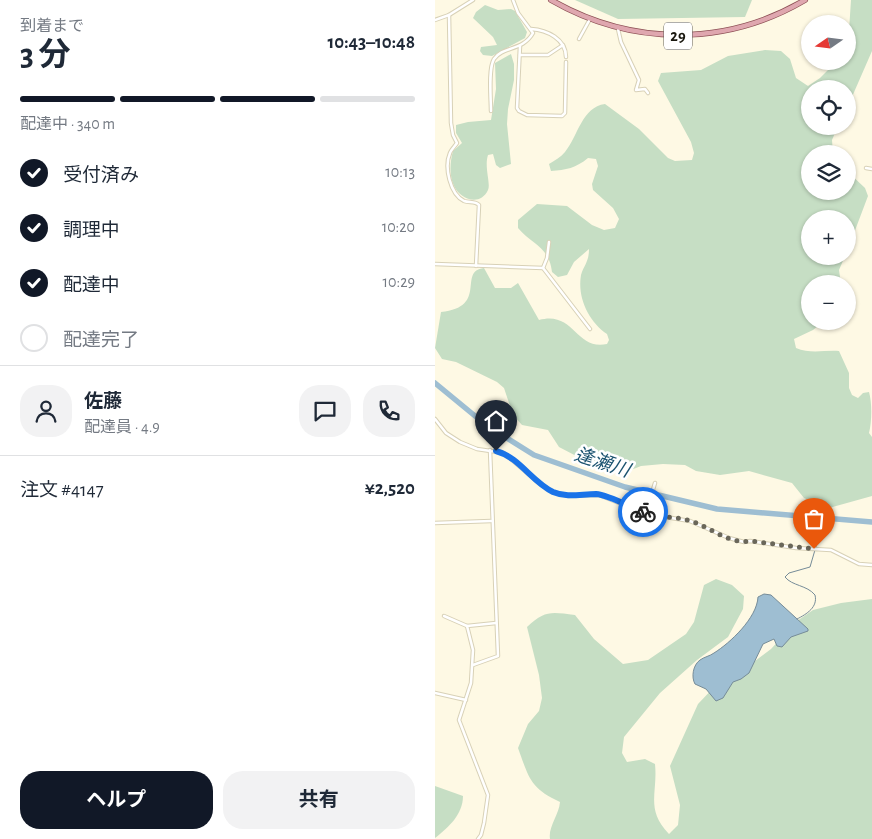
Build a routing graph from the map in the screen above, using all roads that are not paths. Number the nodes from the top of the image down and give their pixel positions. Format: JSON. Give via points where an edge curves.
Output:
{"nodes":[{"id":1,"x":473,"y":0,"type":"edge"},
{"id":2,"x":513,"y":0,"type":"edge"},
{"id":3,"x":551,"y":0,"type":"edge"},
{"id":4,"x":805,"y":0,"type":"edge"},
{"id":5,"x":449,"y":15,"type":"junction"},
{"id":6,"x":435,"y":20,"type":"edge"},
{"id":7,"x":590,"y":20,"type":"junction"},
{"id":8,"x":618,"y":28,"type":"junction"},
{"id":9,"x":531,"y":29,"type":"junction"},
{"id":10,"x":579,"y":39,"type":"dead end"},
{"id":11,"x":563,"y":45,"type":"junction"},
{"id":12,"x":520,"y":46,"type":"junction"},
{"id":13,"x":520,"y":54,"type":"junction"},
{"id":14,"x":566,"y":57,"type":"dead end"},
{"id":15,"x":566,"y":62,"type":"dead end"},
{"id":16,"x":648,"y":93,"type":"dead end"},
{"id":17,"x":491,"y":111,"type":"dead end"},
{"id":18,"x":866,"y":168,"type":"dead end"},
{"id":19,"x":872,"y":168,"type":"edge"},
{"id":20,"x":549,"y":242,"type":"dead end"},
{"id":21,"x":435,"y":264,"type":"edge"},
{"id":22,"x":476,"y":266,"type":"junction"},
{"id":23,"x":543,"y":268,"type":"junction"},
{"id":24,"x":590,"y":329,"type":"dead end"},
{"id":25,"x":435,"y":419,"type":"edge"},
{"id":26,"x":490,"y":450,"type":"junction"},
{"id":27,"x":655,"y":482,"type":"dead end"},
{"id":28,"x":645,"y":513,"type":"junction"},
{"id":29,"x":491,"y":520,"type":"junction"},
{"id":30,"x":435,"y":523,"type":"edge"},
{"id":31,"x":872,"y":566,"type":"edge"},
{"id":32,"x":444,"y":616,"type":"dead end"},
{"id":33,"x":496,"y":623,"type":"junction"},
{"id":34,"x":467,"y":626,"type":"junction"},
{"id":35,"x":473,"y":665,"type":"junction"},
{"id":36,"x":435,"y":693,"type":"edge"},
{"id":37,"x":466,"y":700,"type":"junction"},
{"id":38,"x":478,"y":839,"type":"edge"}],
"edges":[{"from":1,"to":5,"type":"street"},
{"from":2,"to":9,"type":"street","via":[[518,13]]},
{"from":3,"to":7,"type":"main road","number":"29"},
{"from":4,"to":8,"type":"main road","number":"29","via":[[760,22],[712,34],[669,36]]},
{"from":5,"to":6,"type":"street"},
{"from":5,"to":22,"type":"street","via":[[451,124],[457,144],[450,152],[448,166],[455,193],[463,200],[479,205]]},
{"from":7,"to":8,"type":"main road","number":"29"},
{"from":7,"to":10,"type":"street"},
{"from":8,"to":16,"type":"street","via":[[639,80],[636,90],[645,89]]},
{"from":9,"to":11,"type":"street","via":[[558,38]]},
{"from":9,"to":12,"type":"street","via":[[533,33],[529,41]]},
{"from":11,"to":13,"type":"street","via":[[548,55]]},
{"from":11,"to":14,"type":"street"},
{"from":12,"to":13,"type":"street"},
{"from":12,"to":17,"type":"street","via":[[499,54],[494,60],[491,68]]},
{"from":13,"to":15,"type":"street","via":[[517,108],[527,115],[562,116],[565,113]]},
{"from":18,"to":19,"type":"street"},
{"from":20,"to":23,"type":"street"},
{"from":21,"to":22,"type":"street"},
{"from":22,"to":23,"type":"street"},
{"from":23,"to":24,"type":"street"},
{"from":25,"to":26,"type":"street","via":[[452,437],[477,449]]},
{"from":26,"to":28,"type":"street","via":[[504,454],[553,492],[569,496],[599,495]]},
{"from":26,"to":29,"type":"street"},
{"from":27,"to":28,"type":"street"},
{"from":28,"to":31,"type":"street","via":[[690,521],[744,542],[831,550],[859,564]]},
{"from":29,"to":30,"type":"street"},
{"from":29,"to":33,"type":"street"},
{"from":32,"to":34,"type":"street"},
{"from":33,"to":34,"type":"street"},
{"from":33,"to":35,"type":"street","via":[[498,656]]},
{"from":34,"to":35,"type":"street","via":[[472,641]]},
{"from":35,"to":37,"type":"street"},
{"from":36,"to":37,"type":"street"},
{"from":37,"to":38,"type":"street","via":[[459,720],[488,798]]}]}
